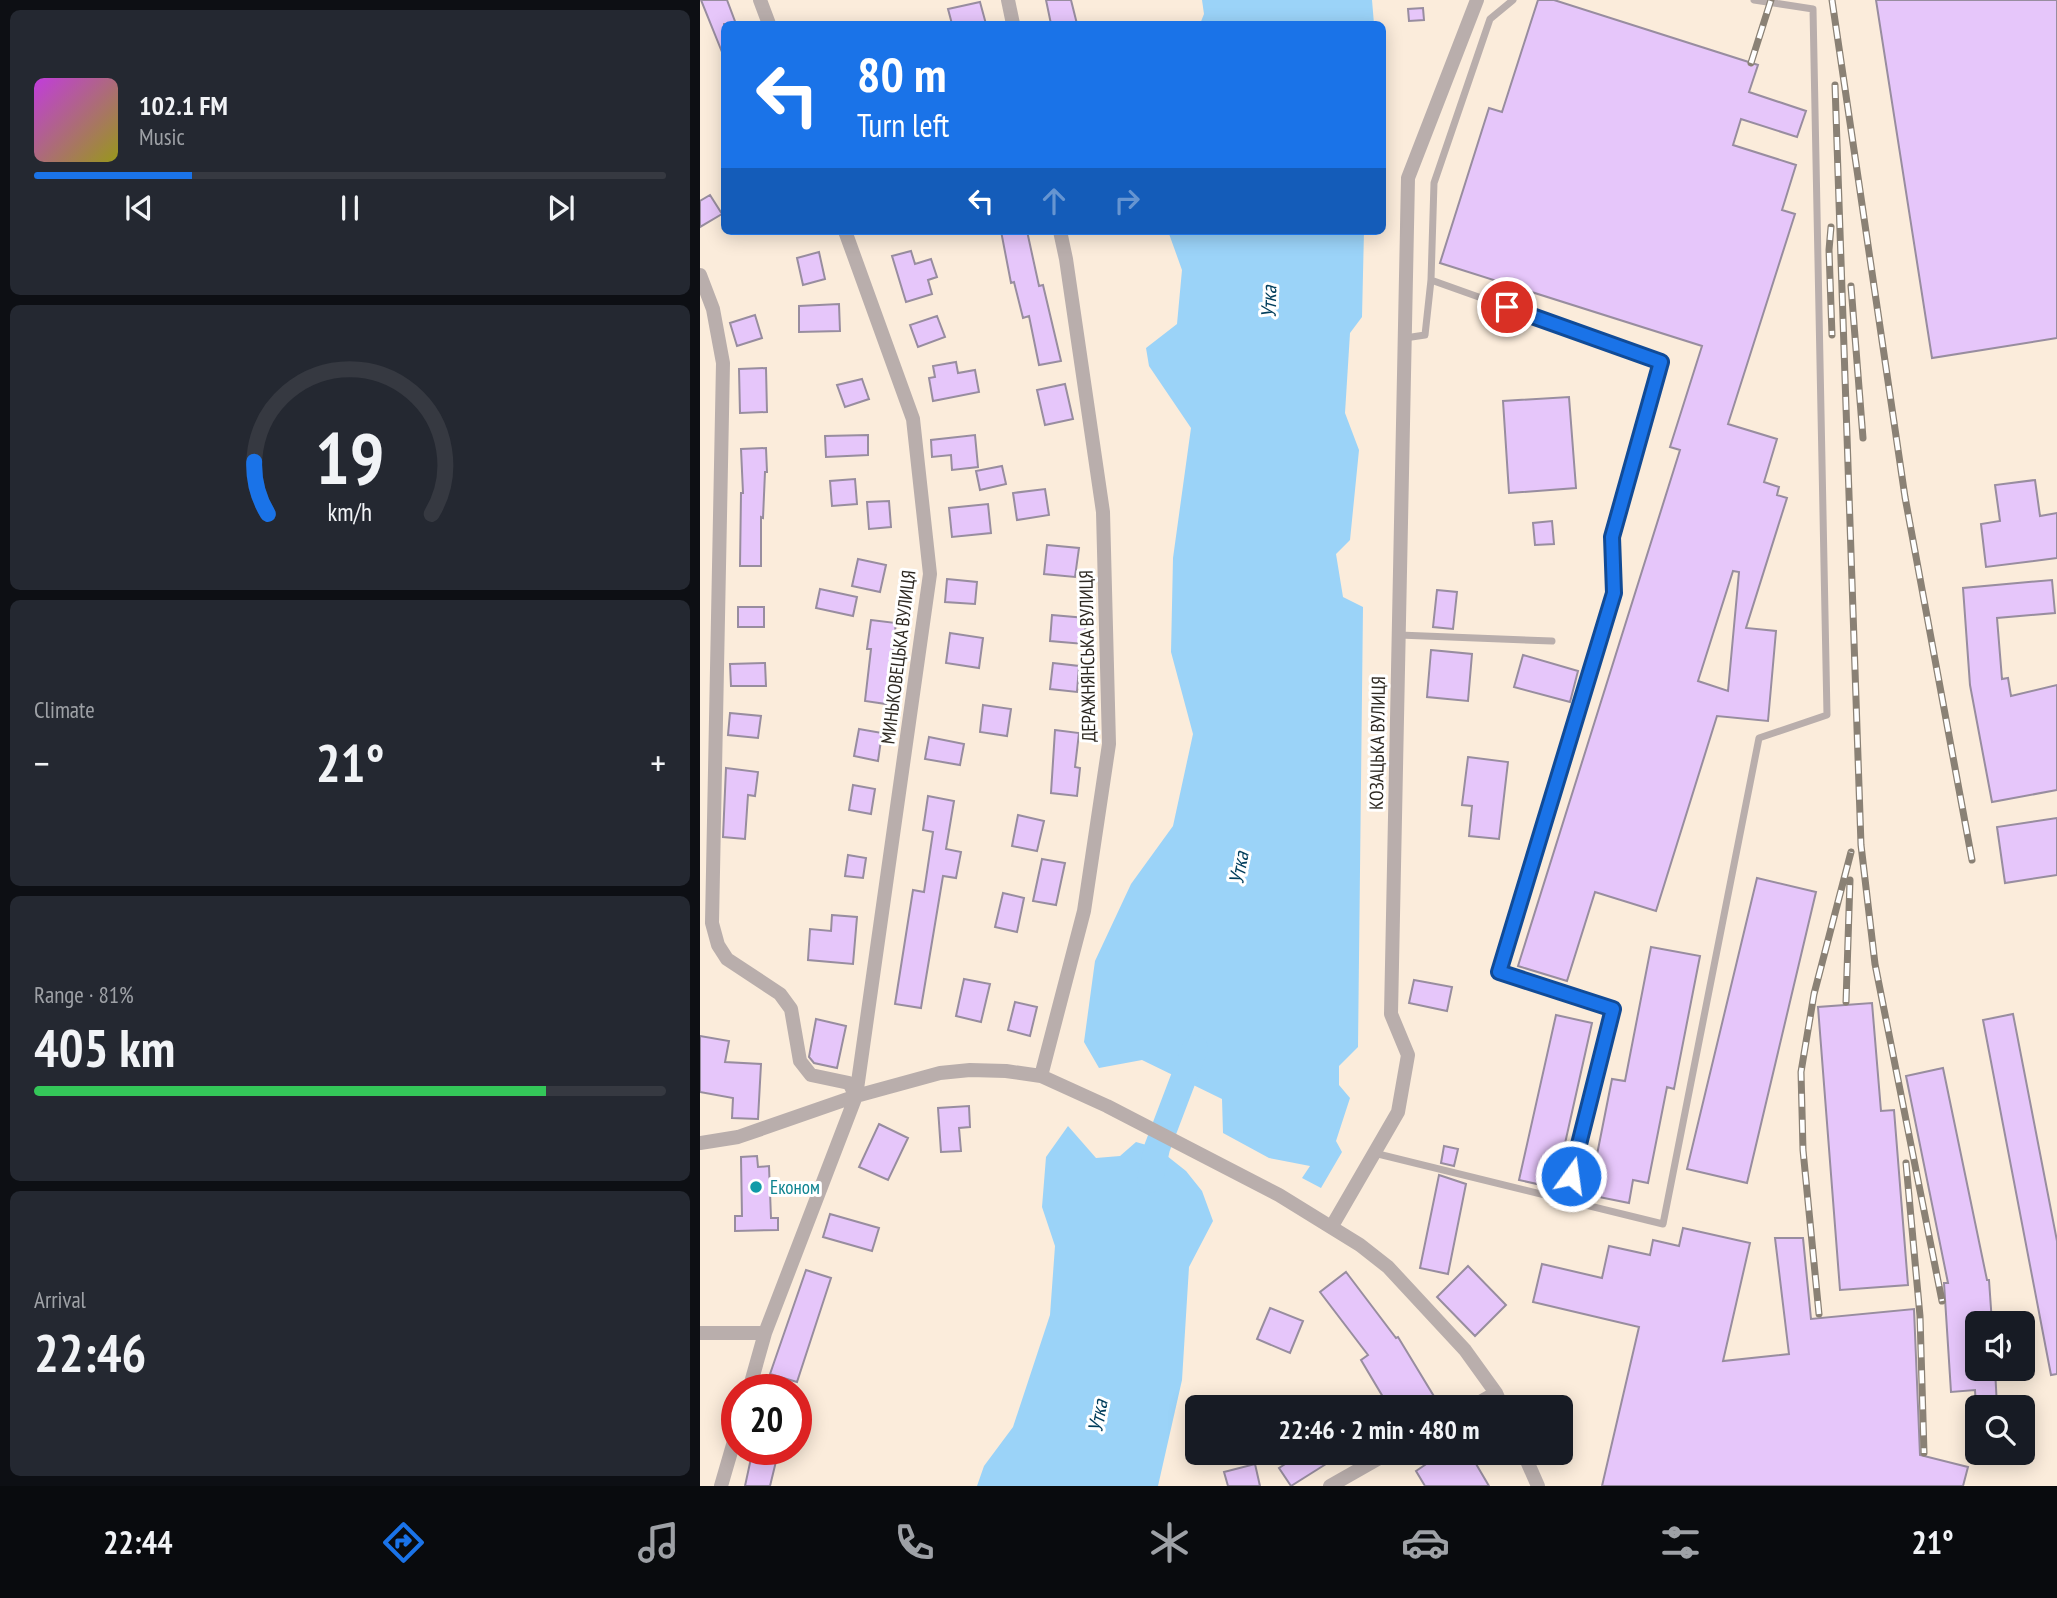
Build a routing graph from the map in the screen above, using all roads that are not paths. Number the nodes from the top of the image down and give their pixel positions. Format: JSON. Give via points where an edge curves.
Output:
{"nodes":[{"id":1,"x":760,"y":0,"type":"edge"},
{"id":2,"x":1008,"y":0,"type":"edge"},
{"id":3,"x":1477,"y":0,"type":"edge"},
{"id":4,"x":1513,"y":0,"type":"edge"},
{"id":5,"x":1754,"y":0,"type":"edge"},
{"id":6,"x":768,"y":21,"type":"edge"},
{"id":7,"x":1012,"y":21,"type":"edge"},
{"id":8,"x":846,"y":235,"type":"edge"},
{"id":9,"x":1061,"y":235,"type":"edge"},
{"id":10,"x":700,"y":275,"type":"edge"},
{"id":11,"x":1431,"y":280,"type":"junction"},
{"id":12,"x":1405,"y":338,"type":"junction"},
{"id":13,"x":1399,"y":635,"type":"junction"},
{"id":14,"x":1552,"y":641,"type":"dead end"},
{"id":15,"x":707,"y":731,"type":"edge"},
{"id":16,"x":1041,"y":1076,"type":"junction"},
{"id":17,"x":856,"y":1097,"type":"junction"},
{"id":18,"x":700,"y":1143,"type":"edge"},
{"id":19,"x":1374,"y":1153,"type":"junction"},
{"id":20,"x":1565,"y":1200,"type":"junction"},
{"id":21,"x":1332,"y":1226,"type":"junction"},
{"id":22,"x":700,"y":1333,"type":"edge"},
{"id":23,"x":765,"y":1333,"type":"junction"},
{"id":24,"x":753,"y":1374,"type":"edge"},
{"id":25,"x":1496,"y":1395,"type":"edge"},
{"id":26,"x":727,"y":1465,"type":"edge"},
{"id":27,"x":1367,"y":1465,"type":"edge"},
{"id":28,"x":1529,"y":1465,"type":"edge"},
{"id":29,"x":721,"y":1486,"type":"edge"},
{"id":30,"x":1330,"y":1486,"type":"edge"},
{"id":31,"x":1538,"y":1486,"type":"edge"}],
"edges":[{"from":1,"to":6,"type":"street"},
{"from":2,"to":7,"type":"street"},
{"from":3,"to":12,"type":"street","name":"КОЗАЦЬКА ВУЛИЦЯ","via":[[1408,178]]},
{"from":4,"to":11,"type":"lane","via":[[1490,19],[1434,183]]},
{"from":5,"to":20,"type":"lane","via":[[1813,9],[1826,715],[1759,738],[1663,1224]]},
{"from":8,"to":17,"type":"street","name":"МИНЬКОВЕЦЬКА ВУЛИЦЯ","via":[[913,419],[930,574]]},
{"from":9,"to":16,"type":"street","name":"ДЕРАЖНЯНСЬКА ВУЛИЦЯ","via":[[1103,512],[1110,744],[1084,911]]},
{"from":10,"to":15,"type":"street","via":[[713,309],[723,363]]},
{"from":11,"to":12,"type":"lane","via":[[1425,335]]},
{"from":11,"to":20,"type":"lane","via":[[1661,362],[1612,537],[1614,593],[1499,972],[1613,1009]]},
{"from":12,"to":13,"type":"street","name":"КОЗАЦЬКА ВУЛИЦЯ"},
{"from":13,"to":14,"type":"lane"},
{"from":13,"to":19,"type":"street","name":"КОЗАЦЬКА ВУЛИЦЯ","via":[[1391,1014],[1408,1055],[1398,1112]]},
{"from":15,"to":17,"type":"street","via":[[712,923],[718,945],[727,959],[780,994],[791,1009],[800,1061],[811,1074],[849,1083]]},
{"from":16,"to":17,"type":"street","via":[[960,1071]]},
{"from":16,"to":21,"type":"street","via":[[1119,1112]]},
{"from":17,"to":18,"type":"street","via":[[738,1137]]},
{"from":17,"to":23,"type":"street","name":"МИНЬКОВЕЦЬКА ВУЛИЦЯ"},
{"from":19,"to":20,"type":"lane"},
{"from":19,"to":21,"type":"street","name":"КОЗАЦЬКА ВУЛИЦЯ"},
{"from":21,"to":25,"type":"street","via":[[1388,1267],[1420,1299],[1465,1350]]},
{"from":22,"to":23,"type":"street"},
{"from":23,"to":24,"type":"street","name":"МИНЬКОВЕЦЬКА ВУЛИЦЯ"},
{"from":26,"to":29,"type":"street"},
{"from":27,"to":30,"type":"street"},
{"from":28,"to":31,"type":"street"}]}
